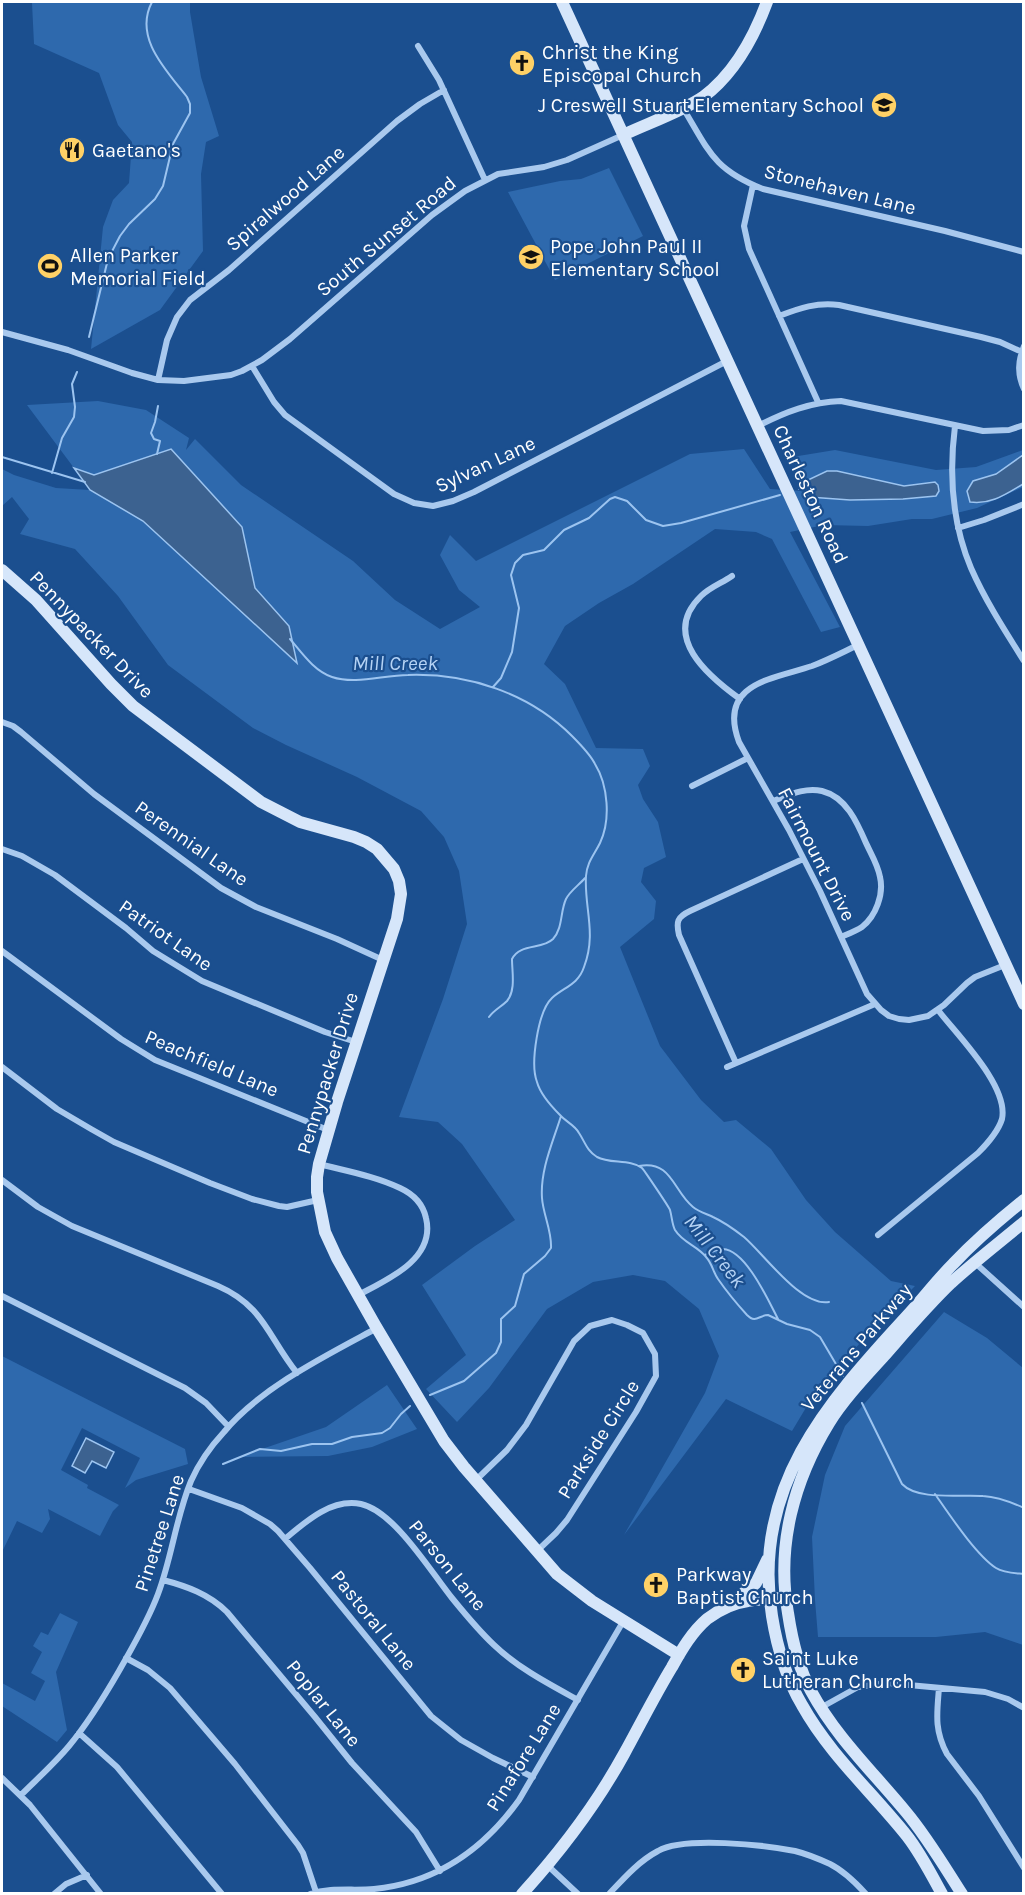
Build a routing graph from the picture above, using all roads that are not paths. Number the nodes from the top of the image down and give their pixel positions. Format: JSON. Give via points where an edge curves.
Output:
{"nodes":[{"id":1,"x":562,"y":2,"type":"edge"},
{"id":2,"x":767,"y":2,"type":"edge"},
{"id":3,"x":418,"y":46,"type":"dead end"},
{"id":4,"x":444,"y":90,"type":"junction"},
{"id":5,"x":683,"y":107,"type":"junction"},
{"id":6,"x":623,"y":135,"type":"junction"},
{"id":7,"x":485,"y":180,"type":"junction"},
{"id":8,"x":753,"y":185,"type":"junction"},
{"id":9,"x":1023,"y":252,"type":"edge"},
{"id":10,"x":779,"y":316,"type":"junction"},
{"id":11,"x":2,"y":332,"type":"edge"},
{"id":12,"x":1022,"y":349,"type":"edge"},
{"id":13,"x":727,"y":361,"type":"junction"},
{"id":14,"x":252,"y":366,"type":"junction"},
{"id":15,"x":158,"y":380,"type":"junction"},
{"id":16,"x":1023,"y":388,"type":"edge"},
{"id":17,"x":818,"y":402,"type":"junction"},
{"id":18,"x":758,"y":426,"type":"junction"},
{"id":19,"x":955,"y":426,"type":"junction"},
{"id":20,"x":1023,"y":426,"type":"edge"},
{"id":21,"x":1023,"y":504,"type":"edge"},
{"id":22,"x":958,"y":528,"type":"junction"},
{"id":23,"x":2,"y":570,"type":"edge"},
{"id":24,"x":732,"y":576,"type":"dead end"},
{"id":25,"x":858,"y":645,"type":"junction"},
{"id":26,"x":1023,"y":661,"type":"edge"},
{"id":27,"x":740,"y":699,"type":"junction"},
{"id":28,"x":2,"y":722,"type":"edge"},
{"id":29,"x":748,"y":758,"type":"junction"},
{"id":30,"x":692,"y":786,"type":"dead end"},
{"id":31,"x":773,"y":801,"type":"junction"},
{"id":32,"x":2,"y":849,"type":"edge"},
{"id":33,"x":804,"y":859,"type":"junction"},
{"id":34,"x":841,"y":937,"type":"junction"},
{"id":35,"x":2,"y":951,"type":"edge"},
{"id":36,"x":383,"y":960,"type":"junction"},
{"id":37,"x":1005,"y":965,"type":"junction"},
{"id":38,"x":1023,"y":1002,"type":"edge"},
{"id":39,"x":875,"y":1004,"type":"junction"},
{"id":40,"x":938,"y":1010,"type":"junction"},
{"id":41,"x":356,"y":1042,"type":"junction"},
{"id":42,"x":736,"y":1063,"type":"junction"},
{"id":43,"x":2,"y":1067,"type":"edge"},
{"id":44,"x":727,"y":1067,"type":"dead end"},
{"id":45,"x":328,"y":1130,"type":"junction"},
{"id":46,"x":319,"y":1164,"type":"junction"},
{"id":47,"x":2,"y":1180,"type":"edge"},
{"id":48,"x":318,"y":1200,"type":"junction"},
{"id":49,"x":1023,"y":1200,"type":"edge"},
{"id":50,"x":1023,"y":1222,"type":"edge"},
{"id":51,"x":878,"y":1235,"type":"dead end"},
{"id":52,"x":965,"y":1252,"type":"junction"},
{"id":53,"x":975,"y":1263,"type":"junction"},
{"id":54,"x":358,"y":1295,"type":"junction"},
{"id":55,"x":2,"y":1296,"type":"edge"},
{"id":56,"x":1023,"y":1307,"type":"edge"},
{"id":57,"x":377,"y":1328,"type":"junction"},
{"id":58,"x":297,"y":1373,"type":"junction"},
{"id":59,"x":228,"y":1426,"type":"junction"},
{"id":60,"x":476,"y":1480,"type":"junction"},
{"id":61,"x":189,"y":1489,"type":"junction"},
{"id":62,"x":285,"y":1539,"type":"junction"},
{"id":63,"x":536,"y":1551,"type":"junction"},
{"id":64,"x":770,"y":1551,"type":"junction"},
{"id":65,"x":162,"y":1580,"type":"junction"},
{"id":66,"x":786,"y":1596,"type":"junction"},
{"id":67,"x":770,"y":1600,"type":"junction"},
{"id":68,"x":727,"y":1607,"type":"junction"},
{"id":69,"x":624,"y":1620,"type":"junction"},
{"id":70,"x":679,"y":1655,"type":"junction"},
{"id":71,"x":126,"y":1658,"type":"junction"},
{"id":72,"x":939,"y":1688,"type":"junction"},
{"id":73,"x":578,"y":1700,"type":"junction"},
{"id":74,"x":822,"y":1707,"type":"junction"},
{"id":75,"x":1023,"y":1708,"type":"edge"},
{"id":76,"x":79,"y":1733,"type":"junction"},
{"id":77,"x":532,"y":1777,"type":"junction"},
{"id":78,"x":2,"y":1778,"type":"edge"},
{"id":79,"x":21,"y":1795,"type":"junction"},
{"id":80,"x":547,"y":1864,"type":"junction"},
{"id":81,"x":1023,"y":1868,"type":"edge"},
{"id":82,"x":440,"y":1871,"type":"junction"},
{"id":83,"x":87,"y":1875,"type":"junction"},
{"id":84,"x":54,"y":1893,"type":"edge"},
{"id":85,"x":101,"y":1893,"type":"edge"},
{"id":86,"x":222,"y":1893,"type":"edge"},
{"id":87,"x":313,"y":1893,"type":"edge"},
{"id":88,"x":522,"y":1893,"type":"edge"},
{"id":89,"x":578,"y":1893,"type":"edge"},
{"id":90,"x":609,"y":1893,"type":"edge"},
{"id":91,"x":866,"y":1893,"type":"edge"},
{"id":92,"x":942,"y":1893,"type":"edge"},
{"id":93,"x":962,"y":1893,"type":"edge"}],
"edges":[{"from":1,"to":6,"type":"street","name":"Charleston Road"},
{"from":2,"to":5,"type":"street","via":[[734,66],[703,97]]},
{"from":3,"to":4,"type":"street"},
{"from":4,"to":7,"type":"street"},
{"from":4,"to":15,"type":"street","name":"Spiralwood Lane","via":[[397,121],[190,300],[167,340]]},
{"from":5,"to":6,"type":"street"},
{"from":5,"to":8,"type":"street","name":"Stonehaven Lane","via":[[722,167]]},
{"from":6,"to":7,"type":"street","name":"South Sunset Road","via":[[567,160]]},
{"from":6,"to":13,"type":"street","name":"Charleston Road"},
{"from":7,"to":14,"type":"street","name":"South Sunset Road","via":[[443,206],[290,339]]},
{"from":8,"to":9,"type":"street","name":"Stonehaven Lane"},
{"from":8,"to":10,"type":"street","via":[[745,215],[746,237]]},
{"from":10,"to":12,"type":"street","via":[[827,303]]},
{"from":10,"to":17,"type":"street"},
{"from":11,"to":15,"type":"street","name":"South Sunset Road"},
{"from":12,"to":16,"type":"street","via":[[1018,365]]},
{"from":13,"to":14,"type":"street","name":"Sylvan Lane","via":[[474,492],[433,506],[394,494],[290,420]]},
{"from":13,"to":18,"type":"street","name":"Charleston Road"},
{"from":14,"to":15,"type":"street","name":"South Sunset Road","via":[[209,379]]},
{"from":17,"to":18,"type":"street"},
{"from":17,"to":19,"type":"street","via":[[854,402]]},
{"from":18,"to":25,"type":"street","name":"Charleston Road"},
{"from":19,"to":20,"type":"street","via":[[983,431]]},
{"from":19,"to":22,"type":"street","via":[[952,462]]},
{"from":21,"to":22,"type":"street"},
{"from":22,"to":26,"type":"street","via":[[977,581]]},
{"from":23,"to":36,"type":"street","name":"Pennypacker Drive","via":[[52,617],[133,706],[261,802],[300,822],[366,842],[382,854],[394,869],[401,894]]},
{"from":24,"to":27,"type":"street","via":[[695,602],[685,629],[699,664]]},
{"from":25,"to":27,"type":"street","via":[[813,665],[764,679]]},
{"from":25,"to":37,"type":"street","name":"Charleston Road"},
{"from":27,"to":29,"type":"street","name":"Fairmount Drive","via":[[735,714],[736,732]]},
{"from":28,"to":36,"type":"street","name":"Perennial Lane","via":[[21,732],[94,794],[221,888],[256,907]]},
{"from":29,"to":30,"type":"street"},
{"from":29,"to":31,"type":"street","name":"Fairmount Drive"},
{"from":31,"to":33,"type":"street","name":"Fairmount Drive"},
{"from":31,"to":34,"type":"street","via":[[803,790],[822,791],[840,800],[852,815],[880,876],[880,897],[868,921]]},
{"from":32,"to":41,"type":"street","name":"Patriot Lane","via":[[55,875],[153,951],[202,981]]},
{"from":33,"to":34,"type":"street","name":"Fairmount Drive"},
{"from":33,"to":42,"type":"street","via":[[678,919],[679,935]]},
{"from":34,"to":39,"type":"street","name":"Fairmount Drive"},
{"from":35,"to":45,"type":"street","name":"Peachfield Lane","via":[[155,1060]]},
{"from":36,"to":41,"type":"street","name":"Pennypacker Drive"},
{"from":37,"to":38,"type":"street","name":"Charleston Road"},
{"from":37,"to":40,"type":"street","name":"Fairmount Drive","via":[[967,982]]},
{"from":39,"to":40,"type":"street","name":"Fairmount Drive","via":[[899,1019],[918,1018]]},
{"from":39,"to":42,"type":"street"},
{"from":40,"to":51,"type":"street","via":[[997,1086],[1002,1118],[978,1153]]},
{"from":41,"to":45,"type":"street","name":"Pennypacker Drive"},
{"from":42,"to":44,"type":"street"},
{"from":43,"to":48,"type":"street","via":[[57,1109],[114,1142],[210,1183],[279,1206]]},
{"from":45,"to":46,"type":"street","name":"Pennypacker Drive"},
{"from":46,"to":48,"type":"street","name":"Pennypacker Drive"},
{"from":46,"to":54,"type":"street","via":[[400,1188],[417,1200],[426,1217],[427,1237],[418,1255],[404,1268]]},
{"from":47,"to":58,"type":"street","via":[[67,1223],[239,1296],[256,1311]]},
{"from":48,"to":54,"type":"street","name":"Pennypacker Drive","via":[[330,1245]]},
{"from":49,"to":52,"type":"street","name":"Veterans Parkway"},
{"from":50,"to":53,"type":"street","name":"Veterans Parkway"},
{"from":52,"to":53,"type":"street"},
{"from":52,"to":64,"type":"street","name":"Veterans Parkway","via":[[824,1412],[783,1490]]},
{"from":53,"to":56,"type":"street"},
{"from":53,"to":66,"type":"street","name":"Veterans Parkway","via":[[920,1315],[830,1422],[795,1495],[785,1550]]},
{"from":54,"to":57,"type":"street","name":"Pennypacker Drive"},
{"from":55,"to":59,"type":"street","via":[[185,1388],[207,1403]]},
{"from":57,"to":58,"type":"street","name":"Pinetree Lane"},
{"from":57,"to":60,"type":"street","name":"Pennypacker Drive","via":[[444,1441]]},
{"from":58,"to":59,"type":"street","name":"Pinetree Lane","via":[[252,1403]]},
{"from":59,"to":61,"type":"street","name":"Pinetree Lane","via":[[199,1466]]},
{"from":60,"to":63,"type":"street","name":"Pennypacker Drive"},
{"from":60,"to":63,"type":"street","name":"Parkside Circle","via":[[514,1442],[573,1341],[590,1326],[612,1320],[643,1333],[655,1354],[656,1376],[567,1520]]},
{"from":61,"to":62,"type":"street","name":"Pastoral Lane","via":[[252,1512]]},
{"from":61,"to":65,"type":"street","name":"Pinetree Lane"},
{"from":62,"to":73,"type":"street","name":"Parson Lane","via":[[314,1515],[332,1507],[350,1503],[378,1511],[496,1647],[516,1664]]},
{"from":62,"to":77,"type":"street","name":"Pastoral Lane","via":[[431,1716],[461,1740]]},
{"from":63,"to":69,"type":"street","name":"Pennypacker Drive","via":[[568,1584]]},
{"from":64,"to":67,"type":"street","name":"Veterans Parkway"},
{"from":64,"to":68,"type":"street","via":[[756,1583]]},
{"from":65,"to":71,"type":"street","name":"Pinetree Lane"},
{"from":65,"to":82,"type":"street","name":"Poplar Lane","via":[[191,1589],[227,1612],[352,1764],[417,1832]]},
{"from":66,"to":67,"type":"street"},
{"from":66,"to":74,"type":"street","name":"Veterans Parkway","via":[[796,1651]]},
{"from":67,"to":68,"type":"street"},
{"from":67,"to":92,"type":"street","name":"Veterans Parkway","via":[[781,1655],[802,1705],[832,1750],[908,1838]]},
{"from":68,"to":70,"type":"street","via":[[697,1629]]},
{"from":69,"to":70,"type":"street","name":"Pennypacker Drive"},
{"from":69,"to":73,"type":"street","name":"Pinafore Lane"},
{"from":70,"to":80,"type":"street","via":[[599,1795]]},
{"from":71,"to":76,"type":"street","name":"Pinetree Lane"},
{"from":71,"to":87,"type":"street","via":[[163,1681],[235,1764],[303,1853]]},
{"from":72,"to":74,"type":"street","via":[[872,1684],[858,1687]]},
{"from":72,"to":75,"type":"street","via":[[997,1695]]},
{"from":72,"to":81,"type":"street","via":[[936,1718],[941,1743],[994,1818]]},
{"from":73,"to":77,"type":"street","name":"Pinafore Lane"},
{"from":74,"to":93,"type":"street","name":"Veterans Parkway","via":[[843,1740],[920,1830]]},
{"from":76,"to":79,"type":"street","name":"Pinetree Lane"},
{"from":76,"to":86,"type":"street","via":[[117,1767]]},
{"from":77,"to":82,"type":"street","name":"Pinafore Lane","via":[[493,1832]]},
{"from":78,"to":79,"type":"street"},
{"from":79,"to":83,"type":"street"},
{"from":80,"to":88,"type":"street"},
{"from":80,"to":89,"type":"street"},
{"from":82,"to":87,"type":"street","name":"Pinafore Lane","via":[[396,1886]]},
{"from":83,"to":84,"type":"street"},
{"from":83,"to":85,"type":"street"},
{"from":90,"to":91,"type":"street","via":[[658,1850],[689,1843],[798,1852],[841,1870]]}]}
